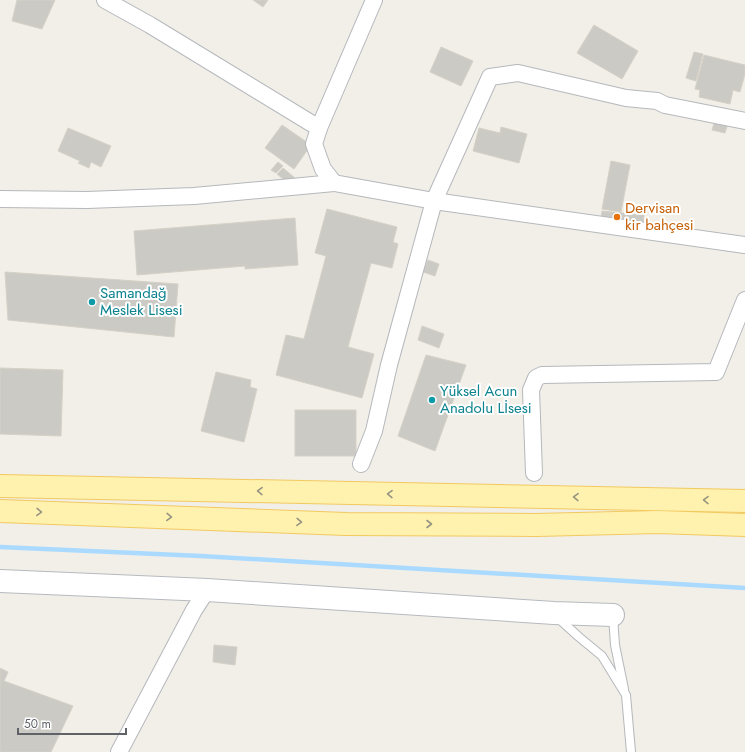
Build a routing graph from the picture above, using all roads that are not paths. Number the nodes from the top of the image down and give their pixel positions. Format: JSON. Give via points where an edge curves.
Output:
{"nodes":[{"id":1,"x":105,"y":0,"type":"edge"},
{"id":2,"x":374,"y":0,"type":"edge"},
{"id":3,"x":745,"y":121,"type":"edge"},
{"id":4,"x":319,"y":128,"type":"junction"},
{"id":5,"x":334,"y":183,"type":"junction"},
{"id":6,"x":0,"y":199,"type":"edge"},
{"id":7,"x":434,"y":202,"type":"junction"},
{"id":8,"x":745,"y":245,"type":"edge"},
{"id":9,"x":745,"y":300,"type":"edge"},
{"id":10,"x":361,"y":464,"type":"dead end"},
{"id":11,"x":534,"y":473,"type":"dead end"},
{"id":12,"x":0,"y":486,"type":"edge"},
{"id":13,"x":745,"y":501,"type":"edge"},
{"id":14,"x":0,"y":511,"type":"edge"},
{"id":15,"x":745,"y":525,"type":"edge"},
{"id":16,"x":0,"y":581,"type":"edge"},
{"id":17,"x":207,"y":590,"type":"junction"},
{"id":18,"x":554,"y":613,"type":"junction"},
{"id":19,"x":612,"y":615,"type":"joint"},
{"id":20,"x":626,"y":695,"type":"junction"},
{"id":21,"x":119,"y":752,"type":"edge"},
{"id":22,"x":631,"y":752,"type":"edge"}],
"edges":[{"from":1,"to":4,"type":"street"},
{"from":2,"to":4,"type":"street"},
{"from":3,"to":7,"type":"street","via":[[665,105],[657,101],[626,98],[518,73],[490,77]]},
{"from":4,"to":5,"type":"street","via":[[314,144],[322,169]]},
{"from":5,"to":6,"type":"street","via":[[194,196],[87,200]]},
{"from":5,"to":7,"type":"street"},
{"from":7,"to":8,"type":"street"},
{"from":7,"to":10,"type":"street","via":[[389,365],[374,430]]},
{"from":9,"to":11,"type":"street","via":[[716,372],[542,375],[536,378],[531,390]]},
{"from":13,"to":12,"type":"main road","one_way":true},
{"from":14,"to":15,"type":"main road","one_way":true,"via":[[346,524],[536,525],[658,522]]},
{"from":16,"to":17,"type":"street"},
{"from":17,"to":18,"type":"street"},
{"from":17,"to":21,"type":"street"},
{"from":18,"to":19,"type":"street"},
{"from":18,"to":20,"type":"lane","via":[[602,656]]},
{"from":19,"to":20,"type":"lane","via":[[615,646]]},
{"from":20,"to":22,"type":"lane"}]}
